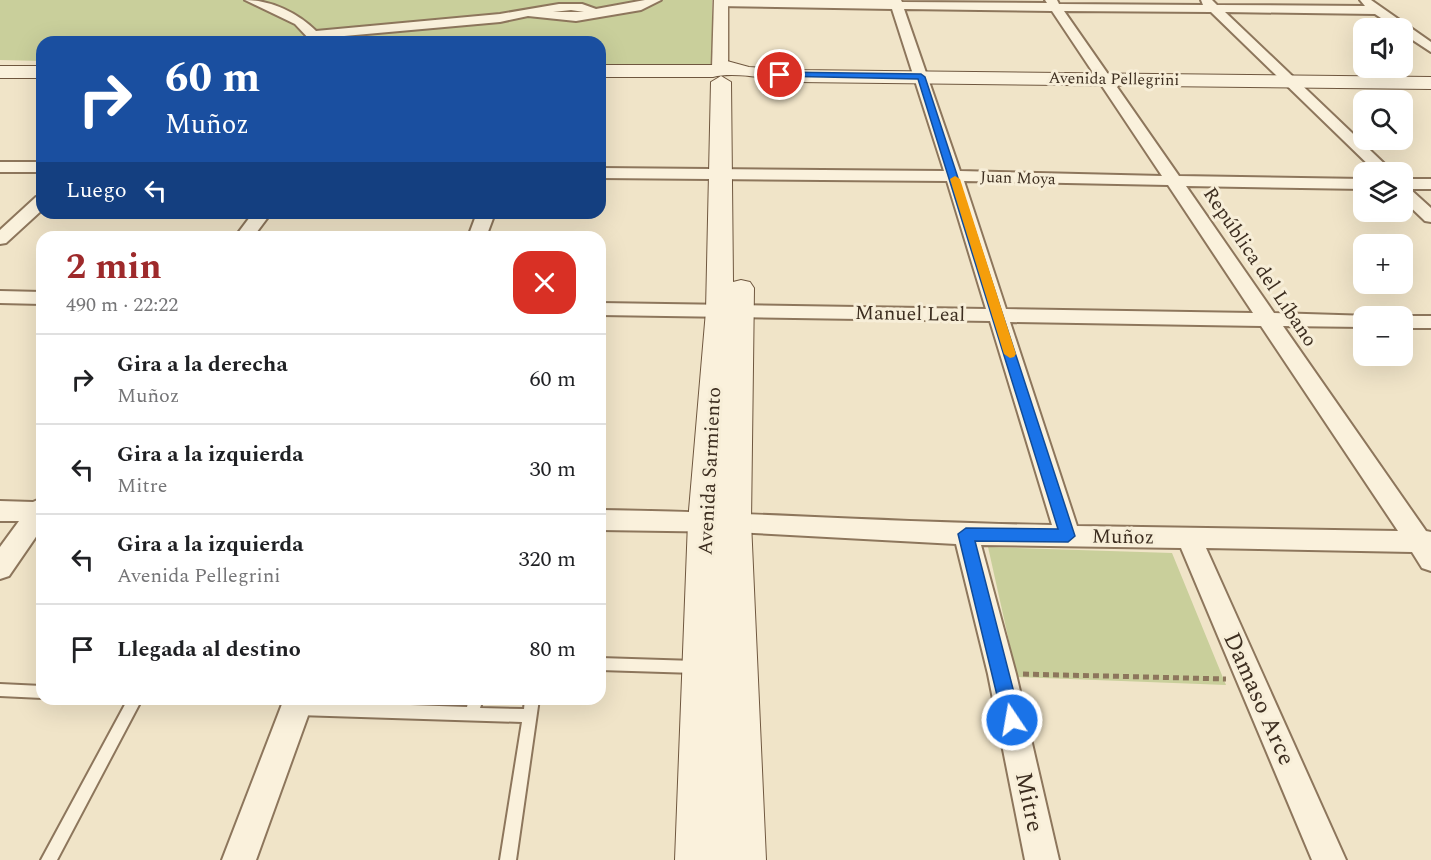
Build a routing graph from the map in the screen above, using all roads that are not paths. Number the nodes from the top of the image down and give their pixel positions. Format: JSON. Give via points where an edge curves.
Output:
{"nodes":[{"id":1,"x":251,"y":0,"type":"edge"},
{"id":2,"x":656,"y":0,"type":"edge"},
{"id":3,"x":1364,"y":0,"type":"edge"},
{"id":4,"x":728,"y":2,"type":"edge"},
{"id":5,"x":895,"y":3,"type":"edge"},
{"id":6,"x":1052,"y":3,"type":"edge"},
{"id":7,"x":1208,"y":3,"type":"edge"},
{"id":8,"x":1376,"y":10,"type":"junction"},
{"id":9,"x":314,"y":36,"type":"edge"},
{"id":10,"x":343,"y":36,"type":"edge"},
{"id":11,"x":1431,"y":48,"type":"edge"},
{"id":12,"x":36,"y":66,"type":"edge"},
{"id":13,"x":1,"y":68,"type":"edge"},
{"id":14,"x":606,"y":70,"type":"edge"},
{"id":15,"x":36,"y":71,"type":"edge"},
{"id":16,"x":728,"y":75,"type":"junction"},
{"id":17,"x":606,"y":77,"type":"edge"},
{"id":18,"x":921,"y":77,"type":"junction"},
{"id":19,"x":1103,"y":79,"type":"junction"},
{"id":20,"x":1290,"y":82,"type":"junction"},
{"id":21,"x":1431,"y":84,"type":"edge"},
{"id":22,"x":1374,"y":162,"type":"edge"},
{"id":23,"x":0,"y":167,"type":"edge"},
{"id":24,"x":36,"y":167,"type":"edge"},
{"id":25,"x":606,"y":173,"type":"edge"},
{"id":26,"x":954,"y":176,"type":"junction"},
{"id":27,"x":731,"y":177,"type":"junction"},
{"id":28,"x":1176,"y":183,"type":"junction"},
{"id":29,"x":1353,"y":184,"type":"edge"},
{"id":30,"x":1413,"y":184,"type":"edge"},
{"id":31,"x":1431,"y":184,"type":"edge"},
{"id":32,"x":1413,"y":200,"type":"edge"},
{"id":33,"x":36,"y":206,"type":"edge"},
{"id":34,"x":1431,"y":217,"type":"edge"},
{"id":35,"x":0,"y":239,"type":"edge"},
{"id":36,"x":0,"y":297,"type":"edge"},
{"id":37,"x":36,"y":298,"type":"edge"},
{"id":38,"x":606,"y":309,"type":"edge"},
{"id":39,"x":731,"y":311,"type":"junction"},
{"id":40,"x":998,"y":316,"type":"junction"},
{"id":41,"x":1270,"y":320,"type":"junction"},
{"id":42,"x":1353,"y":321,"type":"edge"},
{"id":43,"x":1413,"y":322,"type":"edge"},
{"id":44,"x":1431,"y":322,"type":"edge"},
{"id":45,"x":0,"y":511,"type":"edge"},
{"id":46,"x":36,"y":511,"type":"edge"},
{"id":47,"x":36,"y":518,"type":"edge"},
{"id":48,"x":606,"y":520,"type":"edge"},
{"id":49,"x":719,"y":522,"type":"junction"},
{"id":50,"x":966,"y":534,"type":"junction"},
{"id":51,"x":1068,"y":536,"type":"junction"},
{"id":52,"x":1189,"y":538,"type":"junction"},
{"id":53,"x":1427,"y":548,"type":"edge"},
{"id":54,"x":0,"y":568,"type":"edge"},
{"id":55,"x":606,"y":664,"type":"edge"},
{"id":56,"x":720,"y":668,"type":"junction"},
{"id":57,"x":0,"y":690,"type":"edge"},
{"id":58,"x":36,"y":692,"type":"edge"},
{"id":59,"x":132,"y":705,"type":"edge"},
{"id":60,"x":297,"y":705,"type":"edge"},
{"id":61,"x":386,"y":705,"type":"edge"},
{"id":62,"x":531,"y":705,"type":"edge"},
{"id":63,"x":474,"y":706,"type":"edge"},
{"id":64,"x":529,"y":716,"type":"junction"},
{"id":65,"x":49,"y":860,"type":"edge"},
{"id":66,"x":239,"y":860,"type":"edge"},
{"id":67,"x":508,"y":860,"type":"edge"},
{"id":68,"x":698,"y":860,"type":"edge"},
{"id":69,"x":743,"y":860,"type":"edge"},
{"id":70,"x":1042,"y":860,"type":"edge"},
{"id":71,"x":1329,"y":860,"type":"edge"}],
"edges":[{"from":1,"to":9,"type":"street","via":[[299,21]]},
{"from":2,"to":10,"type":"street","via":[[589,14],[591,10],[585,7],[559,8]]},
{"from":3,"to":8,"type":"street"},
{"from":4,"to":5,"type":"street"},
{"from":4,"to":16,"type":"street","name":"Avenida Sarmiento"},
{"from":5,"to":6,"type":"street"},
{"from":5,"to":18,"type":"street"},
{"from":6,"to":7,"type":"street"},
{"from":6,"to":19,"type":"street","name":"República del Líbano"},
{"from":7,"to":8,"type":"street"},
{"from":7,"to":20,"type":"street"},
{"from":8,"to":11,"type":"street"},
{"from":12,"to":13,"type":"main road"},
{"from":13,"to":15,"type":"main road"},
{"from":14,"to":16,"type":"main road","name":"Avenida Pellegrini"},
{"from":16,"to":17,"type":"main road","name":"Avenida Pellegrini"},
{"from":16,"to":18,"type":"main road","name":"Avenida Pellegrini"},
{"from":16,"to":27,"type":"main road","name":"Avenida Sarmiento"},
{"from":18,"to":19,"type":"main road","name":"Avenida Pellegrini"},
{"from":18,"to":26,"type":"street"},
{"from":19,"to":20,"type":"main road","name":"Avenida Pellegrini"},
{"from":19,"to":28,"type":"street","name":"República del Líbano"},
{"from":20,"to":21,"type":"main road","name":"Avenida Pellegrini"},
{"from":20,"to":22,"type":"street"},
{"from":23,"to":24,"type":"street"},
{"from":25,"to":27,"type":"street","name":"Juan Moya"},
{"from":26,"to":27,"type":"street","name":"Juan Moya"},
{"from":26,"to":28,"type":"street","name":"Juan Moya"},
{"from":26,"to":40,"type":"street"},
{"from":27,"to":39,"type":"main road","name":"Avenida Sarmiento"},
{"from":28,"to":29,"type":"street","name":"Juan Moya"},
{"from":28,"to":41,"type":"street","name":"República del Líbano"},
{"from":30,"to":31,"type":"street"},
{"from":32,"to":34,"type":"street"},
{"from":33,"to":35,"type":"street"},
{"from":36,"to":37,"type":"street"},
{"from":38,"to":39,"type":"street","name":"Manuel Leal"},
{"from":39,"to":40,"type":"street","name":"Manuel Leal"},
{"from":39,"to":49,"type":"main road","name":"Avenida Sarmiento"},
{"from":40,"to":41,"type":"street","name":"Manuel Leal"},
{"from":40,"to":51,"type":"street"},
{"from":41,"to":42,"type":"street","name":"Manuel Leal"},
{"from":41,"to":53,"type":"street","name":"República del Líbano"},
{"from":43,"to":44,"type":"street"},
{"from":45,"to":46,"type":"street"},
{"from":47,"to":54,"type":"street"},
{"from":48,"to":49,"type":"street","name":"Muñoz"},
{"from":49,"to":50,"type":"street","name":"Muñoz"},
{"from":49,"to":56,"type":"main road","name":"Avenida Sarmiento"},
{"from":50,"to":51,"type":"street","name":"Muñoz"},
{"from":50,"to":70,"type":"street","name":"Mitre","via":[[1002,674]]},
{"from":51,"to":52,"type":"street","name":"Muñoz"},
{"from":52,"to":53,"type":"street","name":"Muñoz"},
{"from":52,"to":71,"type":"street","name":"Damaso Arce"},
{"from":55,"to":56,"type":"lane"},
{"from":56,"to":68,"type":"main road","name":"Avenida Sarmiento"},
{"from":56,"to":69,"type":"main road","name":"Avenida Sarmiento"},
{"from":57,"to":58,"type":"lane"},
{"from":59,"to":65,"type":"lane"},
{"from":60,"to":66,"type":"street"},
{"from":61,"to":63,"type":"lane"},
{"from":62,"to":64,"type":"lane"},
{"from":63,"to":64,"type":"lane"},
{"from":64,"to":67,"type":"lane"}]}
